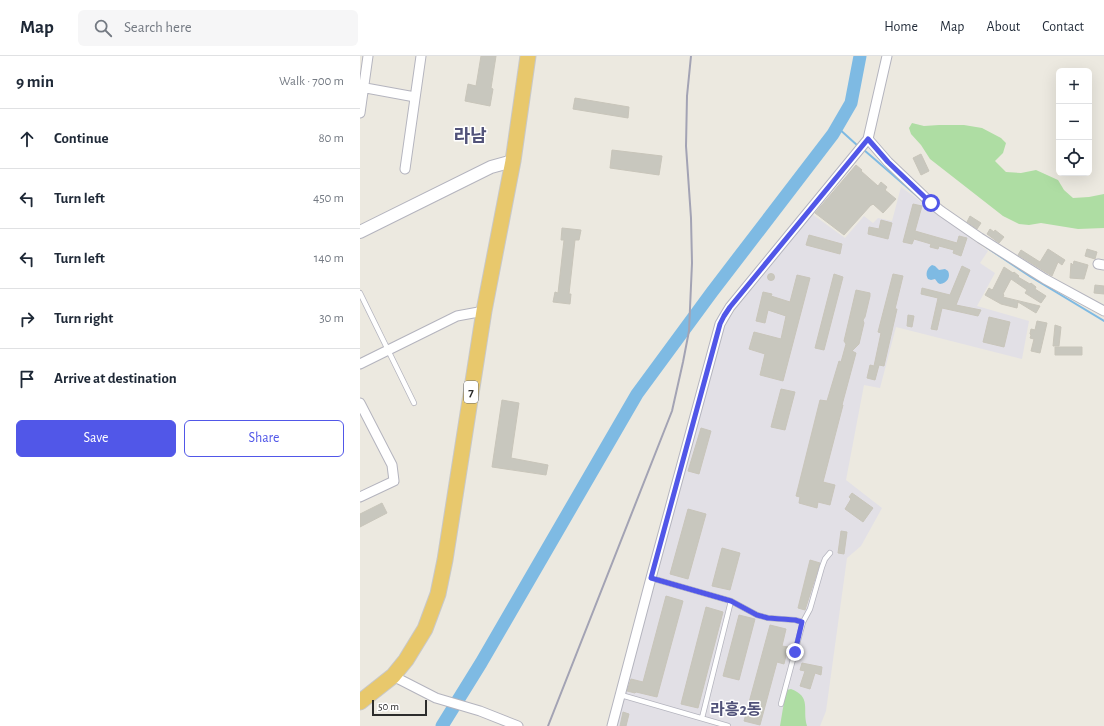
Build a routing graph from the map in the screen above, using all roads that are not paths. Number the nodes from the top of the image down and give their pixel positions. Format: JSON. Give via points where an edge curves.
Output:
{"nodes":[{"id":1,"x":368,"y":56,"type":"edge"},
{"id":2,"x":421,"y":56,"type":"edge"},
{"id":3,"x":528,"y":56,"type":"edge"},
{"id":4,"x":887,"y":56,"type":"edge"},
{"id":5,"x":361,"y":88,"type":"edge"},
{"id":6,"x":415,"y":97,"type":"junction"},
{"id":7,"x":360,"y":113,"type":"edge"},
{"id":8,"x":868,"y":139,"type":"junction"},
{"id":9,"x":513,"y":161,"type":"junction"},
{"id":10,"x":405,"y":168,"type":"dead end"},
{"id":11,"x":360,"y":232,"type":"edge"},
{"id":12,"x":360,"y":293,"type":"edge"},
{"id":13,"x":484,"y":311,"type":"junction"},
{"id":14,"x":1104,"y":311,"type":"edge"},
{"id":15,"x":388,"y":350,"type":"junction"},
{"id":16,"x":360,"y":364,"type":"edge"},
{"id":17,"x":360,"y":403,"type":"edge"},
{"id":18,"x":414,"y":403,"type":"dead end"},
{"id":19,"x":360,"y":496,"type":"edge"},
{"id":20,"x":830,"y":553,"type":"dead end"},
{"id":21,"x":651,"y":578,"type":"junction"},
{"id":22,"x":731,"y":601,"type":"junction"},
{"id":23,"x":802,"y":622,"type":"junction"},
{"id":24,"x":393,"y":676,"type":"junction"},
{"id":25,"x":621,"y":695,"type":"junction"},
{"id":26,"x":360,"y":702,"type":"edge"},
{"id":27,"x":781,"y":704,"type":"dead end"},
{"id":28,"x":702,"y":718,"type":"junction"},
{"id":29,"x":518,"y":726,"type":"edge"},
{"id":30,"x":612,"y":726,"type":"edge"},
{"id":31,"x":728,"y":726,"type":"edge"}],
"edges":[{"from":1,"to":5,"type":"street"},
{"from":2,"to":6,"type":"street"},
{"from":3,"to":9,"type":"highway","number":"7"},
{"from":4,"to":8,"type":"street"},
{"from":5,"to":6,"type":"street"},
{"from":5,"to":7,"type":"street"},
{"from":6,"to":10,"type":"street"},
{"from":8,"to":14,"type":"street","via":[[888,162],[941,211],[1045,279]]},
{"from":8,"to":21,"type":"street","via":[[724,316]]},
{"from":9,"to":11,"type":"main road","via":[[491,167]]},
{"from":9,"to":13,"type":"highway","number":"7"},
{"from":12,"to":15,"type":"lane"},
{"from":13,"to":15,"type":"street","via":[[457,316]]},
{"from":13,"to":24,"type":"highway","number":"7","via":[[438,594],[425,629]]},
{"from":15,"to":16,"type":"street"},
{"from":15,"to":18,"type":"lane"},
{"from":17,"to":19,"type":"street","via":[[392,465],[394,481]]},
{"from":20,"to":23,"type":"lane","via":[[822,567],[810,609]]},
{"from":21,"to":22,"type":"lane"},
{"from":21,"to":25,"type":"street"},
{"from":22,"to":23,"type":"lane","via":[[757,615]]},
{"from":22,"to":28,"type":"lane"},
{"from":23,"to":27,"type":"lane"},
{"from":24,"to":26,"type":"highway","number":"7"},
{"from":24,"to":29,"type":"street","via":[[436,698]]},
{"from":25,"to":28,"type":"lane"},
{"from":25,"to":30,"type":"street"},
{"from":28,"to":31,"type":"lane"}]}
